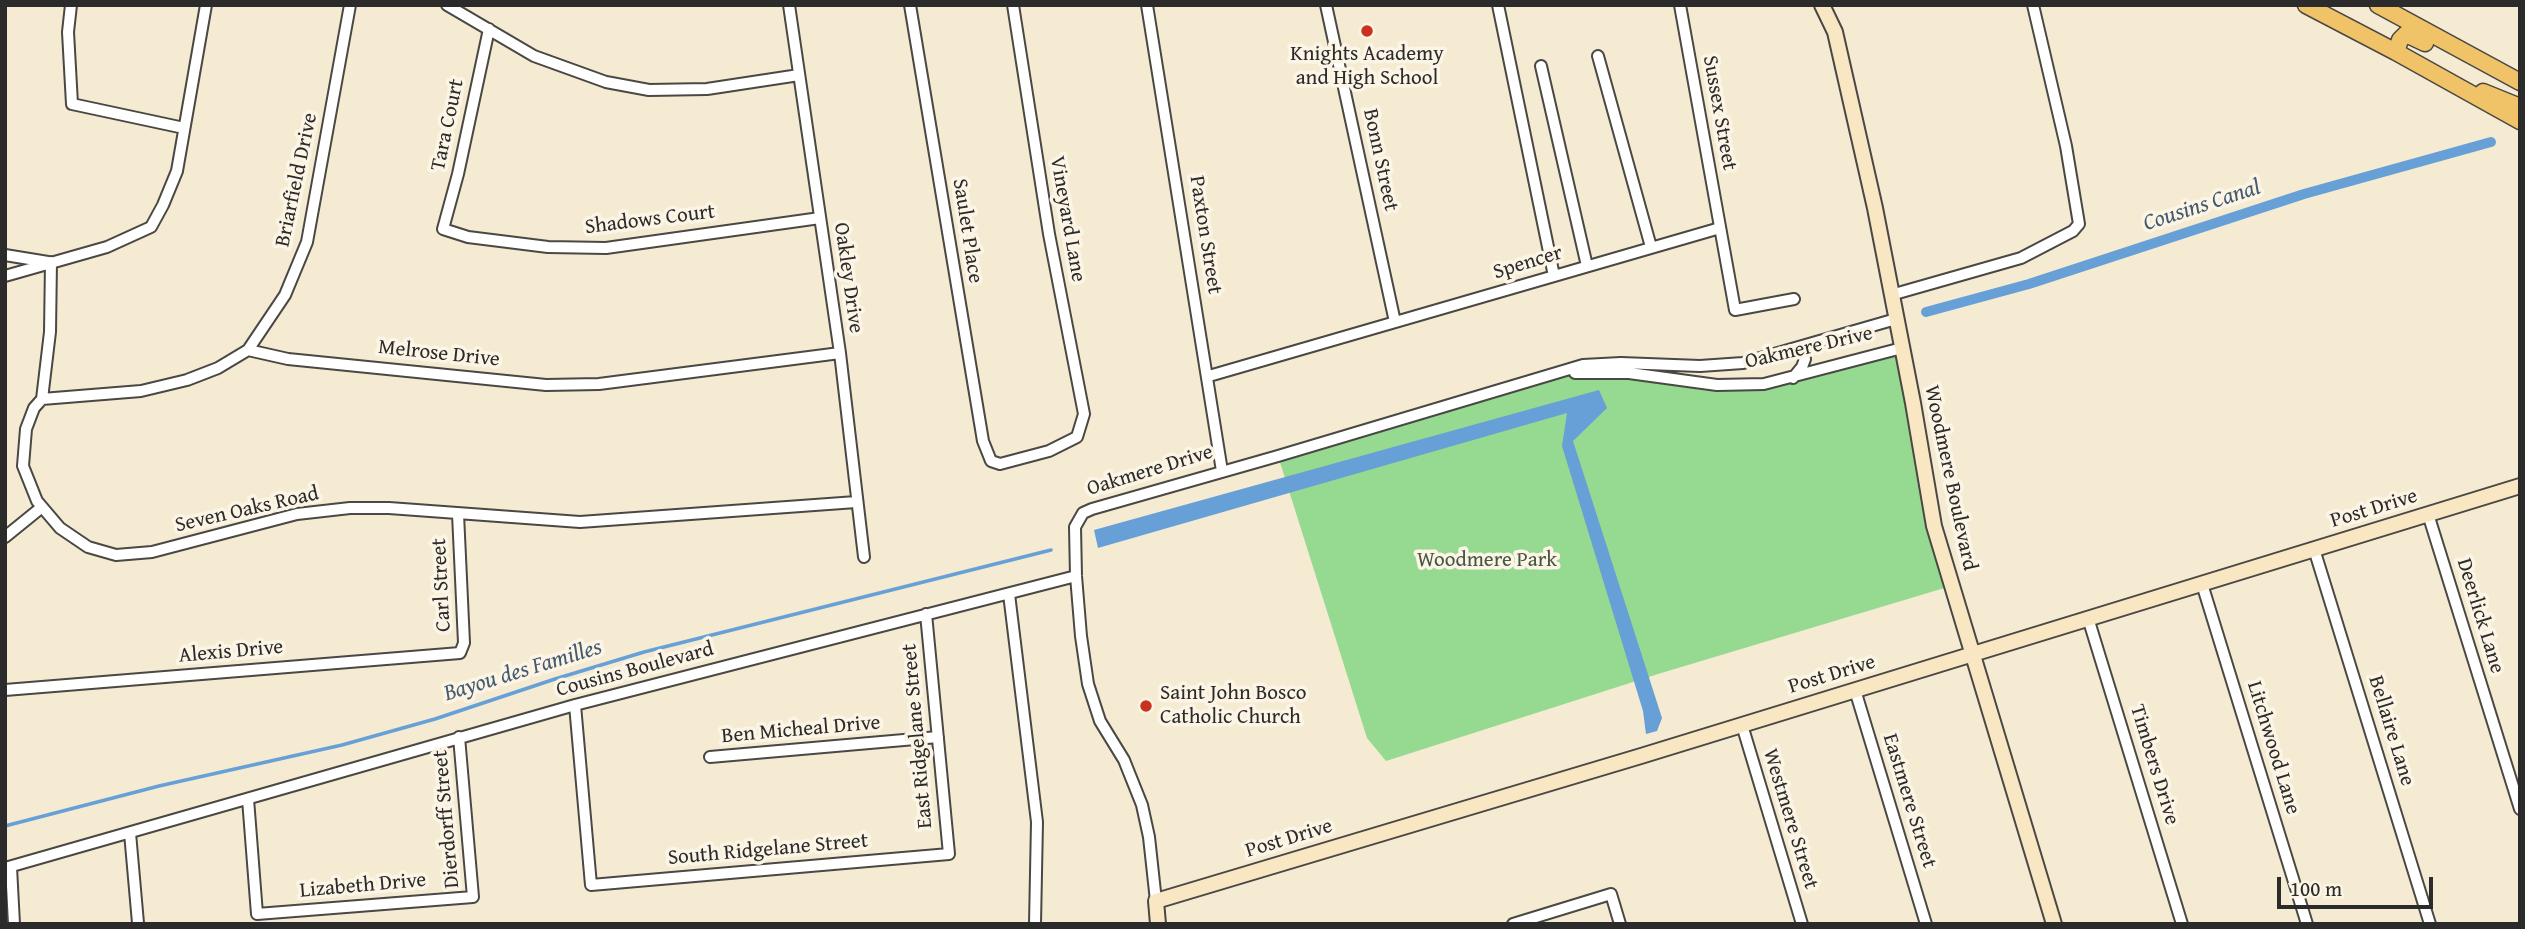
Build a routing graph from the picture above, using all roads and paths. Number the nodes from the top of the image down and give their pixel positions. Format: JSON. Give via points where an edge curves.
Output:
{"nodes":[{"id":1,"x":71,"y":5,"type":"edge"},
{"id":2,"x":206,"y":5,"type":"edge"},
{"id":3,"x":350,"y":5,"type":"edge"},
{"id":4,"x":447,"y":5,"type":"edge"},
{"id":5,"x":789,"y":5,"type":"edge"},
{"id":6,"x":910,"y":5,"type":"edge"},
{"id":7,"x":1013,"y":5,"type":"edge"},
{"id":8,"x":1147,"y":5,"type":"edge"},
{"id":9,"x":1326,"y":5,"type":"edge"},
{"id":10,"x":1498,"y":5,"type":"edge"},
{"id":11,"x":1680,"y":5,"type":"edge"},
{"id":12,"x":2034,"y":5,"type":"edge"},
{"id":13,"x":2306,"y":5,"type":"edge"},
{"id":14,"x":2378,"y":5,"type":"edge"},
{"id":15,"x":1827,"y":6,"type":"edge"},
{"id":16,"x":489,"y":29,"type":"junction"},
{"id":17,"x":2396,"y":52,"type":"junction"},
{"id":18,"x":2468,"y":54,"type":"junction"},
{"id":19,"x":1598,"y":56,"type":"dead end"},
{"id":20,"x":1541,"y":66,"type":"dead end"},
{"id":21,"x":799,"y":75,"type":"junction"},
{"id":22,"x":2447,"y":81,"type":"junction"},
{"id":23,"x":2520,"y":82,"type":"edge"},
{"id":24,"x":2520,"y":107,"type":"edge"},
{"id":25,"x":2520,"y":121,"type":"edge"},
{"id":26,"x":184,"y":128,"type":"junction"},
{"id":27,"x":820,"y":218,"type":"junction"},
{"id":28,"x":1720,"y":228,"type":"junction"},
{"id":29,"x":443,"y":229,"type":"joint"},
{"id":30,"x":1651,"y":247,"type":"junction"},
{"id":31,"x":5,"y":255,"type":"edge"},
{"id":32,"x":51,"y":262,"type":"junction"},
{"id":33,"x":1587,"y":266,"type":"junction"},
{"id":34,"x":5,"y":276,"type":"edge"},
{"id":35,"x":1554,"y":276,"type":"junction"},
{"id":36,"x":1891,"y":295,"type":"junction"},
{"id":37,"x":1794,"y":299,"type":"dead end"},
{"id":38,"x":1896,"y":319,"type":"junction"},
{"id":39,"x":1395,"y":322,"type":"junction"},
{"id":40,"x":1902,"y":348,"type":"junction"},
{"id":41,"x":1795,"y":349,"type":"junction"},
{"id":42,"x":247,"y":350,"type":"junction"},
{"id":43,"x":840,"y":353,"type":"junction"},
{"id":44,"x":1559,"y":374,"type":"junction"},
{"id":45,"x":1209,"y":376,"type":"junction"},
{"id":46,"x":1793,"y":377,"type":"junction"},
{"id":47,"x":42,"y":399,"type":"junction"},
{"id":48,"x":1077,"y":437,"type":"joint"},
{"id":49,"x":1222,"y":471,"type":"junction"},
{"id":50,"x":2520,"y":486,"type":"edge"},
{"id":51,"x":856,"y":502,"type":"junction"},
{"id":52,"x":42,"y":507,"type":"junction"},
{"id":53,"x":458,"y":514,"type":"junction"},
{"id":54,"x":2428,"y":514,"type":"junction"},
{"id":55,"x":5,"y":537,"type":"edge"},
{"id":56,"x":2315,"y":549,"type":"junction"},
{"id":57,"x":864,"y":557,"type":"dead end"},
{"id":58,"x":1076,"y":576,"type":"junction"},
{"id":59,"x":2202,"y":584,"type":"junction"},
{"id":60,"x":1009,"y":594,"type":"junction"},
{"id":61,"x":926,"y":614,"type":"junction"},
{"id":62,"x":2088,"y":618,"type":"junction"},
{"id":63,"x":460,"y":653,"type":"joint"},
{"id":64,"x":1971,"y":654,"type":"junction"},
{"id":65,"x":5,"y":690,"type":"edge"},
{"id":66,"x":1855,"y":690,"type":"junction"},
{"id":67,"x":575,"y":705,"type":"junction"},
{"id":68,"x":1742,"y":725,"type":"junction"},
{"id":69,"x":459,"y":737,"type":"junction"},
{"id":70,"x":938,"y":737,"type":"junction"},
{"id":71,"x":710,"y":757,"type":"dead end"},
{"id":72,"x":248,"y":799,"type":"junction"},
{"id":73,"x":2520,"y":808,"type":"edge"},
{"id":74,"x":131,"y":833,"type":"junction"},
{"id":75,"x":949,"y":854,"type":"joint"},
{"id":76,"x":8,"y":868,"type":"edge"},
{"id":77,"x":473,"y":897,"type":"joint"},
{"id":78,"x":1156,"y":901,"type":"junction"},
{"id":79,"x":138,"y":923,"type":"edge"},
{"id":80,"x":14,"y":924,"type":"edge"},
{"id":81,"x":1035,"y":924,"type":"edge"},
{"id":82,"x":1158,"y":924,"type":"edge"},
{"id":83,"x":1513,"y":924,"type":"edge"},
{"id":84,"x":1620,"y":924,"type":"edge"},
{"id":85,"x":1802,"y":924,"type":"edge"},
{"id":86,"x":1926,"y":924,"type":"edge"},
{"id":87,"x":2054,"y":924,"type":"edge"},
{"id":88,"x":2182,"y":924,"type":"edge"},
{"id":89,"x":2307,"y":924,"type":"edge"},
{"id":90,"x":2430,"y":924,"type":"edge"}],
"edges":[{"from":1,"to":26,"type":"street","via":[[72,104]]},
{"from":2,"to":26,"type":"street"},
{"from":3,"to":42,"type":"street","name":"Briarfield Drive","via":[[307,242],[285,295]]},
{"from":4,"to":16,"type":"street"},
{"from":5,"to":21,"type":"street","name":"Oakley Drive"},
{"from":6,"to":48,"type":"street","name":"Saulet Place","via":[[983,442],[991,461],[1000,464],[1049,451]]},
{"from":7,"to":48,"type":"street","name":"Vineyard Lane","via":[[1049,234],[1084,414]]},
{"from":8,"to":45,"type":"street","name":"Paxton Street"},
{"from":9,"to":39,"type":"street","name":"Bonn Street"},
{"from":10,"to":35,"type":"street"},
{"from":11,"to":28,"type":"street","name":"Sussex Street"},
{"from":12,"to":36,"type":"street","via":[[2079,225],[2021,258]]},
{"from":13,"to":17,"type":"main road"},
{"from":14,"to":18,"type":"main road"},
{"from":15,"to":36,"type":"street","name":"Woodmere Boulevard"},
{"from":16,"to":21,"type":"street","via":[[534,56],[606,82],[649,90],[707,89]]},
{"from":16,"to":29,"type":"street","name":"Tara Court"},
{"from":17,"to":18,"type":"main road","via":[[2406,34]]},
{"from":17,"to":22,"type":"main road"},
{"from":18,"to":23,"type":"main road"},
{"from":19,"to":30,"type":"street"},
{"from":20,"to":33,"type":"street"},
{"from":21,"to":27,"type":"street","name":"Oakley Drive"},
{"from":22,"to":24,"type":"main road"},
{"from":22,"to":25,"type":"main road"},
{"from":26,"to":32,"type":"street","via":[[177,170],[151,227],[107,247]]},
{"from":27,"to":29,"type":"street","name":"Shadows Court","via":[[606,248],[548,247],[468,237]]},
{"from":27,"to":43,"type":"street","name":"Oakley Drive"},
{"from":28,"to":30,"type":"street","name":"Spencer"},
{"from":28,"to":37,"type":"street","via":[[1735,310]]},
{"from":30,"to":33,"type":"street","name":"Spencer"},
{"from":31,"to":32,"type":"street"},
{"from":32,"to":34,"type":"street"},
{"from":32,"to":47,"type":"street","name":"Seven Oaks Road","via":[[50,332]]},
{"from":33,"to":35,"type":"street","name":"Spencer"},
{"from":35,"to":39,"type":"street","name":"Spencer"},
{"from":36,"to":38,"type":"street","name":"Woodmere Boulevard"},
{"from":38,"to":40,"type":"street","name":"Woodmere Boulevard"},
{"from":38,"to":41,"type":"street","name":"Oakmere Drive"},
{"from":39,"to":45,"type":"street","name":"Spencer"},
{"from":40,"to":46,"type":"street","name":"Oakmere Drive"},
{"from":40,"to":64,"type":"street","name":"Woodmere Boulevard","via":[[1934,526]]},
{"from":41,"to":44,"type":"street","name":"Oakmere Drive","via":[[1720,366],[1597,364]]},
{"from":41,"to":46,"type":"street","via":[[1805,359]]},
{"from":42,"to":43,"type":"street","name":"Melrose Drive","via":[[288,359],[546,385],[599,384]]},
{"from":42,"to":47,"type":"street","via":[[187,380],[141,391]]},
{"from":43,"to":51,"type":"street","name":"Oakley Drive"},
{"from":44,"to":46,"type":"street","name":"Oakmere Drive","via":[[1629,373],[1741,386]]},
{"from":44,"to":49,"type":"street","name":"Oakmere Drive"},
{"from":45,"to":49,"type":"street","name":"Paxton Street"},
{"from":47,"to":52,"type":"street","name":"Seven Oaks Road","via":[[26,429],[23,466]]},
{"from":49,"to":58,"type":"street","name":"Oakmere Drive","via":[[1083,513],[1075,527]]},
{"from":50,"to":54,"type":"street","name":"Post Drive"},
{"from":51,"to":53,"type":"street","name":"Seven Oaks Road","via":[[580,522]]},
{"from":51,"to":57,"type":"street","name":"Oakley Drive"},
{"from":52,"to":53,"type":"street","name":"Seven Oaks Road","via":[[60,528],[88,547],[116,555],[152,552],[297,514],[350,508]]},
{"from":52,"to":55,"type":"street"},
{"from":53,"to":63,"type":"street","name":"Carl Street","via":[[464,643]]},
{"from":54,"to":56,"type":"street","name":"Post Drive"},
{"from":54,"to":73,"type":"street","name":"Deerlick Lane"},
{"from":56,"to":59,"type":"street","name":"Post Drive"},
{"from":56,"to":90,"type":"street","name":"Bellaire Lane"},
{"from":58,"to":60,"type":"street","name":"Cousins Boulevard"},
{"from":58,"to":78,"type":"street","name":"Oakmere Drive","via":[[1093,704],[1141,802]]},
{"from":59,"to":62,"type":"street","name":"Post Drive"},
{"from":59,"to":89,"type":"street","name":"Litchwood Lane"},
{"from":60,"to":61,"type":"street","name":"Cousins Boulevard"},
{"from":60,"to":81,"type":"street","via":[[1037,822]]},
{"from":61,"to":67,"type":"street","name":"Cousins Boulevard"},
{"from":61,"to":70,"type":"street","name":"East Ridgelane Street"},
{"from":62,"to":64,"type":"street","name":"Post Drive"},
{"from":62,"to":88,"type":"street","name":"Timbers Drive"},
{"from":63,"to":65,"type":"street","name":"Alexis Drive"},
{"from":64,"to":66,"type":"street","name":"Post Drive"},
{"from":64,"to":87,"type":"street","name":"Woodmere Boulevard"},
{"from":66,"to":68,"type":"street","name":"Post Drive"},
{"from":66,"to":86,"type":"street","name":"Eastmere Street"},
{"from":67,"to":69,"type":"street","name":"Cousins Boulevard"},
{"from":67,"to":75,"type":"street","name":"South Ridgelane Street","via":[[591,885]]},
{"from":68,"to":78,"type":"street","name":"Post Drive"},
{"from":68,"to":85,"type":"street","name":"Westmere Street"},
{"from":69,"to":72,"type":"street","name":"Cousins Boulevard"},
{"from":69,"to":77,"type":"street","name":"Dierdorff Street"},
{"from":70,"to":71,"type":"street","name":"Ben Micheal Drive"},
{"from":70,"to":75,"type":"street","name":"East Ridgelane Street"},
{"from":72,"to":74,"type":"street","name":"Cousins Boulevard"},
{"from":72,"to":77,"type":"street","name":"Lizabeth Drive","via":[[257,914]]},
{"from":74,"to":76,"type":"street","name":"Cousins Boulevard"},
{"from":74,"to":79,"type":"street"},
{"from":76,"to":80,"type":"street"},
{"from":78,"to":82,"type":"street","name":"Oakmere Drive"},
{"from":83,"to":84,"type":"street","via":[[1611,894]]}]}
